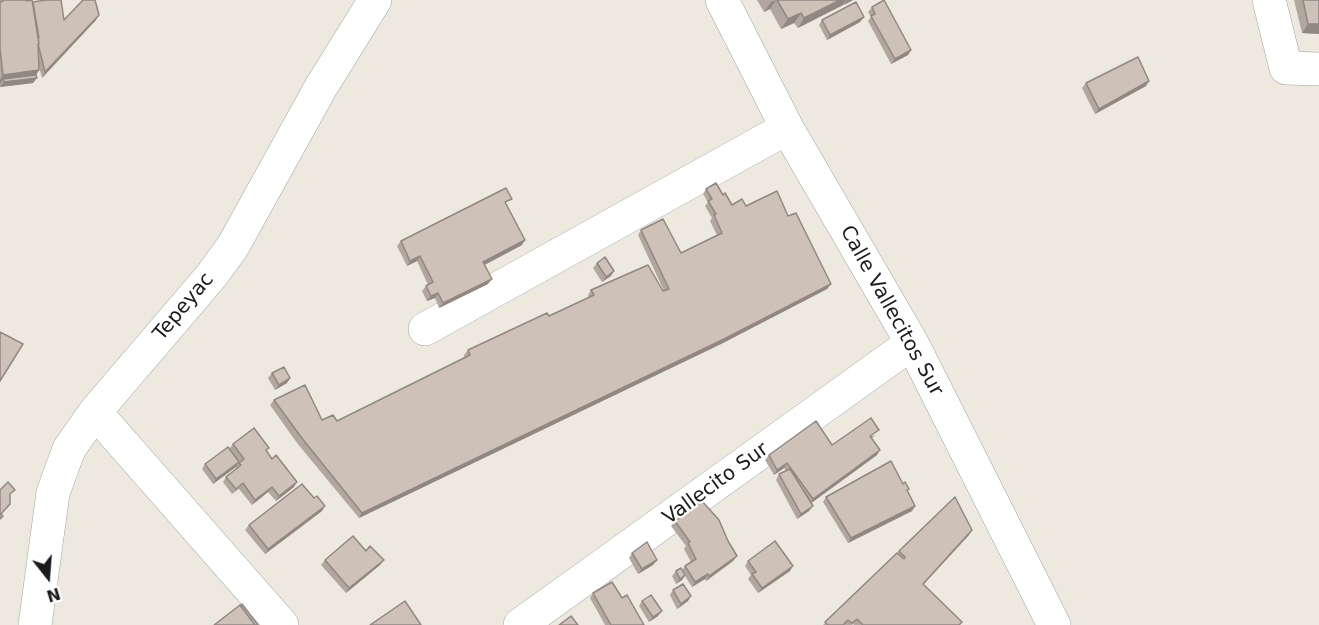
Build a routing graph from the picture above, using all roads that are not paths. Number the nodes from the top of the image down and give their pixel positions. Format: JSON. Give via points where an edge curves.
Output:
{"nodes":[{"id":1,"x":375,"y":0,"type":"edge"},
{"id":2,"x":722,"y":0,"type":"edge"},
{"id":3,"x":1269,"y":0,"type":"edge"},
{"id":4,"x":1319,"y":69,"type":"edge"},
{"id":5,"x":788,"y":128,"type":"junction"},
{"id":6,"x":424,"y":329,"type":"dead end"},
{"id":7,"x":912,"y":343,"type":"junction"},
{"id":8,"x":95,"y":412,"type":"junction"},
{"id":9,"x":35,"y":625,"type":"edge"},
{"id":10,"x":282,"y":625,"type":"edge"},
{"id":11,"x":520,"y":625,"type":"edge"},
{"id":12,"x":1054,"y":625,"type":"edge"}],
"edges":[{"from":1,"to":8,"type":"street","name":"Tepeyac","via":[[321,87],[233,246]]},
{"from":2,"to":5,"type":"street","name":"Calle Vallecitos Sur"},
{"from":3,"to":4,"type":"street","via":[[1286,68]]},
{"from":5,"to":6,"type":"street"},
{"from":5,"to":7,"type":"street","name":"Calle Vallecitos Sur"},
{"from":7,"to":11,"type":"street","name":"Vallecito Sur"},
{"from":7,"to":12,"type":"street","name":"Calle Vallecitos Sur"},
{"from":8,"to":9,"type":"street","name":"Tepeyac","via":[[69,449],[53,493]]},
{"from":8,"to":10,"type":"street"}]}
